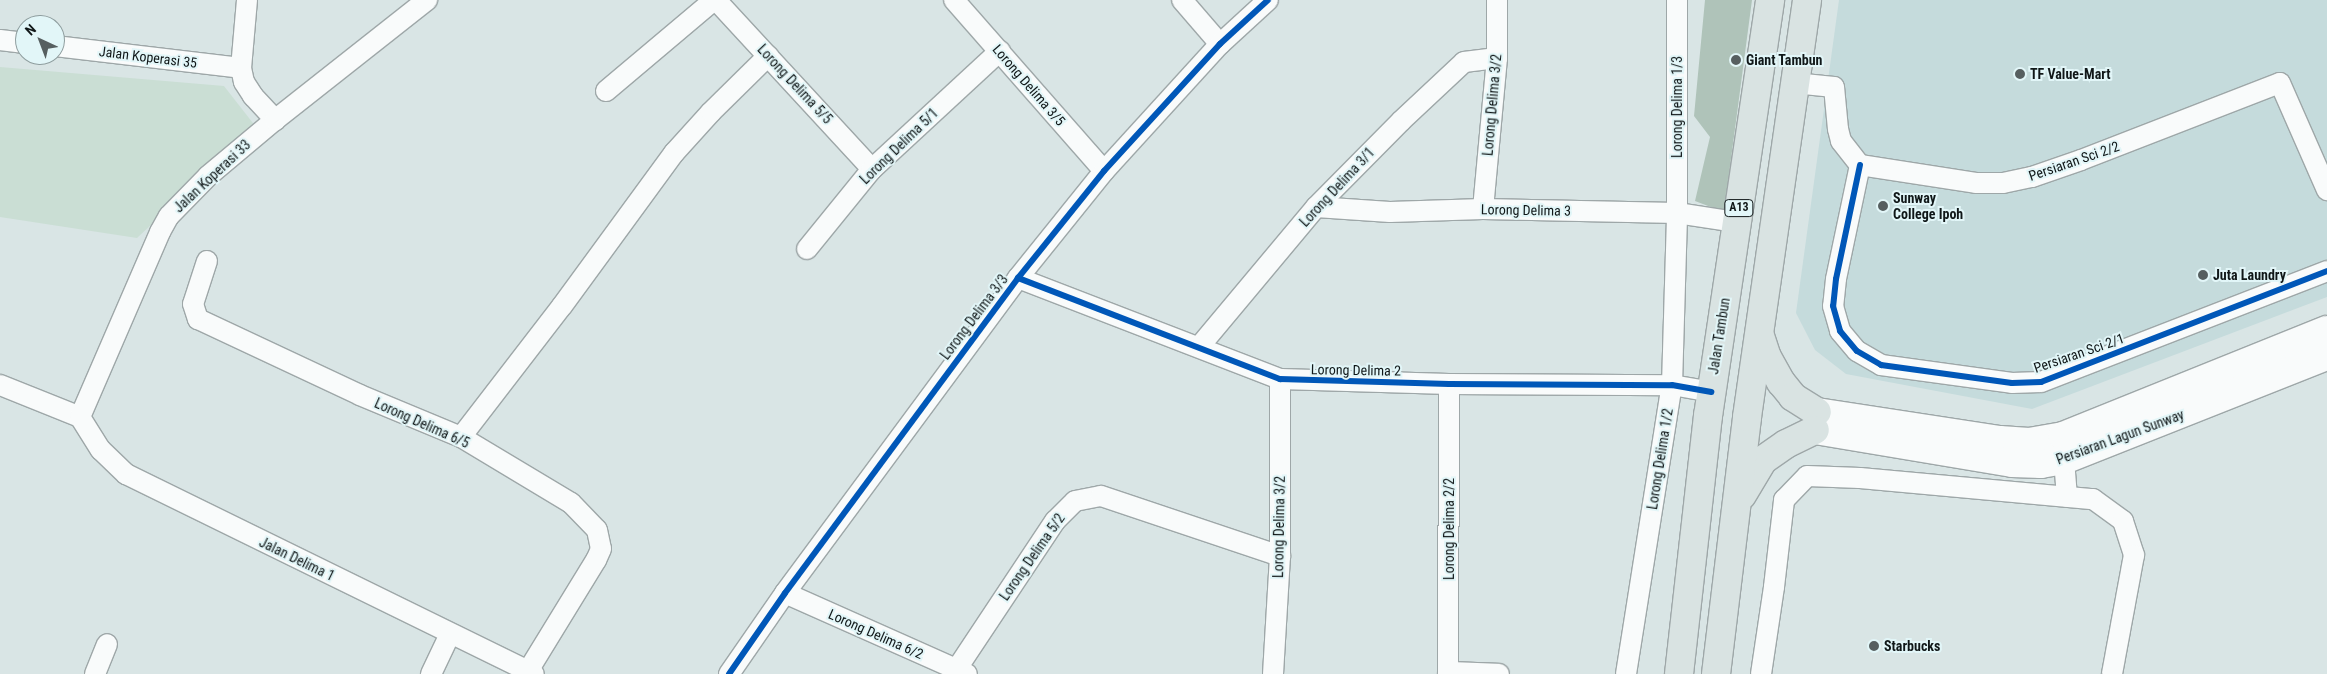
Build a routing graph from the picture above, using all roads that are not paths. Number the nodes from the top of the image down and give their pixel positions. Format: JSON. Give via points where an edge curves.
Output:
{"nodes":[{"id":1,"x":247,"y":0,"type":"edge"},
{"id":2,"x":427,"y":0,"type":"edge"},
{"id":3,"x":715,"y":0,"type":"edge"},
{"id":4,"x":954,"y":0,"type":"edge"},
{"id":5,"x":1182,"y":0,"type":"edge"},
{"id":6,"x":1268,"y":0,"type":"edge"},
{"id":7,"x":1497,"y":0,"type":"edge"},
{"id":8,"x":1677,"y":0,"type":"edge"},
{"id":9,"x":1770,"y":0,"type":"edge"},
{"id":10,"x":1807,"y":0,"type":"edge"},
{"id":11,"x":0,"y":40,"type":"edge"},
{"id":12,"x":15,"y":42,"type":"edge"},
{"id":13,"x":1220,"y":44,"type":"junction"},
{"id":14,"x":65,"y":47,"type":"edge"},
{"id":15,"x":1000,"y":51,"type":"junction"},
{"id":16,"x":768,"y":56,"type":"junction"},
{"id":17,"x":1497,"y":58,"type":"junction"},
{"id":18,"x":241,"y":68,"type":"junction"},
{"id":19,"x":1794,"y":83,"type":"junction"},
{"id":20,"x":606,"y":92,"type":"dead end"},
{"id":21,"x":274,"y":120,"type":"junction"},
{"id":22,"x":1860,"y":165,"type":"junction"},
{"id":23,"x":872,"y":169,"type":"junction"},
{"id":24,"x":1104,"y":171,"type":"junction"},
{"id":25,"x":2327,"y":190,"type":"edge"},
{"id":26,"x":1316,"y":207,"type":"junction"},
{"id":27,"x":1483,"y":209,"type":"junction"},
{"id":28,"x":1677,"y":213,"type":"junction"},
{"id":29,"x":1736,"y":222,"type":"junction"},
{"id":30,"x":807,"y":250,"type":"dead end"},
{"id":31,"x":207,"y":261,"type":"dead end"},
{"id":32,"x":2327,"y":271,"type":"edge"},
{"id":33,"x":1018,"y":278,"type":"junction"},
{"id":34,"x":2327,"y":330,"type":"edge"},
{"id":35,"x":1760,"y":335,"type":"junction"},
{"id":36,"x":1199,"y":348,"type":"junction"},
{"id":37,"x":2327,"y":356,"type":"edge"},
{"id":38,"x":1280,"y":379,"type":"junction"},
{"id":39,"x":1449,"y":384,"type":"junction"},
{"id":40,"x":0,"y":385,"type":"edge"},
{"id":41,"x":1672,"y":385,"type":"junction"},
{"id":42,"x":1711,"y":392,"type":"junction"},
{"id":43,"x":80,"y":417,"type":"junction"},
{"id":44,"x":1816,"y":421,"type":"junction"},
{"id":45,"x":461,"y":437,"type":"junction"},
{"id":46,"x":2063,"y":448,"type":"junction"},
{"id":47,"x":2068,"y":496,"type":"junction"},
{"id":48,"x":1737,"y":506,"type":"junction"},
{"id":49,"x":1280,"y":556,"type":"junction"},
{"id":50,"x":785,"y":593,"type":"junction"},
{"id":51,"x":450,"y":634,"type":"junction"},
{"id":52,"x":107,"y":644,"type":"dead end"},
{"id":53,"x":531,"y":672,"type":"edge"},
{"id":54,"x":961,"y":672,"type":"edge"},
{"id":55,"x":1448,"y":673,"type":"edge"},
{"id":56,"x":95,"y":674,"type":"edge"},
{"id":57,"x":432,"y":674,"type":"edge"},
{"id":58,"x":729,"y":674,"type":"edge"},
{"id":59,"x":1273,"y":674,"type":"edge"},
{"id":60,"x":1498,"y":674,"type":"edge"},
{"id":61,"x":1626,"y":674,"type":"edge"},
{"id":62,"x":1679,"y":674,"type":"edge"},
{"id":63,"x":1716,"y":674,"type":"edge"},
{"id":64,"x":1761,"y":674,"type":"edge"},
{"id":65,"x":2112,"y":674,"type":"edge"}],
"edges":[{"from":1,"to":18,"type":"street"},
{"from":2,"to":21,"type":"street","name":"Jalan Koperasi 33"},
{"from":3,"to":16,"type":"street","name":"Lorong Delima 5/5"},
{"from":3,"to":20,"type":"street"},
{"from":4,"to":15,"type":"street","name":"Lorong Delima 3/5"},
{"from":5,"to":13,"type":"street"},
{"from":6,"to":13,"type":"street","name":"Lorong Delima 3/3"},
{"from":7,"to":17,"type":"street","name":"Lorong Delima 3/2"},
{"from":8,"to":28,"type":"street","name":"Lorong Delima 1/3"},
{"from":9,"to":29,"type":"main road","name":"Jalan Tambun","number":"A13"},
{"from":10,"to":19,"type":"main road"},
{"from":11,"to":12,"type":"street"},
{"from":13,"to":24,"type":"street","name":"Lorong Delima 3/3"},
{"from":14,"to":18,"type":"street","name":"Jalan Koperasi 35"},
{"from":15,"to":23,"type":"street","name":"Lorong Delima 5/1"},
{"from":15,"to":24,"type":"street","name":"Lorong Delima 3/5"},
{"from":16,"to":23,"type":"street","name":"Lorong Delima 5/5"},
{"from":16,"to":45,"type":"street","via":[[674,153]]},
{"from":17,"to":26,"type":"street","name":"Lorong Delima 3/1","via":[[1464,62]]},
{"from":17,"to":27,"type":"street","name":"Lorong Delima 3/2"},
{"from":18,"to":21,"type":"street","via":[[252,96]]},
{"from":19,"to":22,"type":"street","via":[[1834,87],[1841,141]]},
{"from":19,"to":35,"type":"main road"},
{"from":21,"to":43,"type":"street","name":"Jalan Koperasi 33","via":[[208,176],[169,216]]},
{"from":22,"to":25,"type":"street","name":"Persiaran Sci 2/2","via":[[1976,183],[2003,183],[2081,160],[2280,84]]},
{"from":22,"to":32,"type":"street","name":"Persiaran Sci 2/1","via":[[1833,306],[1840,330],[1856,351],[1881,365],[2012,384],[2041,382]]},
{"from":23,"to":30,"type":"street","name":"Lorong Delima 5/1"},
{"from":24,"to":33,"type":"street","name":"Lorong Delima 3/3"},
{"from":26,"to":27,"type":"street","name":"Lorong Delima 3","via":[[1390,212]]},
{"from":26,"to":36,"type":"street","name":"Lorong Delima 3/1"},
{"from":27,"to":28,"type":"street","name":"Lorong Delima 3"},
{"from":28,"to":29,"type":"street","name":"Lorong Delima 3"},
{"from":28,"to":41,"type":"street","name":"Lorong Delima 1/2"},
{"from":29,"to":42,"type":"main road","name":"Jalan Tambun","number":"A13"},
{"from":31,"to":45,"type":"street","name":"Lorong Delima 6/5","via":[[193,304],[198,319],[360,396]]},
{"from":33,"to":36,"type":"street","name":"Lorong Delima 2"},
{"from":33,"to":50,"type":"street","name":"Lorong Delima 3/3"},
{"from":34,"to":46,"type":"main road","name":"Persiaran Lagun Sunway"},
{"from":35,"to":44,"type":"main road","via":[[1767,357],[1781,382]]},
{"from":35,"to":48,"type":"main road"},
{"from":36,"to":38,"type":"street","name":"Lorong Delima 2"},
{"from":37,"to":46,"type":"main road","name":"Persiaran Lagun Sunway"},
{"from":38,"to":39,"type":"street","name":"Lorong Delima 2"},
{"from":38,"to":49,"type":"street","name":"Lorong Delima 3/2"},
{"from":39,"to":41,"type":"street","name":"Lorong Delima 2"},
{"from":39,"to":55,"type":"street","name":"Lorong Delima 2/2"},
{"from":40,"to":43,"type":"street"},
{"from":41,"to":42,"type":"street","name":"Lorong Delima 2"},
{"from":41,"to":61,"type":"street","name":"Lorong Delima 1/2"},
{"from":42,"to":62,"type":"main road","name":"Jalan Tambun","number":"A13"},
{"from":43,"to":51,"type":"street","name":"Jalan Delima 1","via":[[101,450],[126,474]]},
{"from":44,"to":46,"type":"main road","name":"Persiaran Lagun Sunway","via":[[2012,463],[2042,464]]},
{"from":44,"to":48,"type":"main road","via":[[1763,460]]},
{"from":45,"to":53,"type":"street","name":"Lorong Delima 6/5","via":[[571,503],[590,522],[600,539],[601,549],[596,560]]},
{"from":46,"to":47,"type":"street"},
{"from":47,"to":64,"type":"street","via":[[1807,476],[1784,500]]},
{"from":47,"to":65,"type":"street","via":[[2093,499],[2123,521],[2134,555]]},
{"from":48,"to":63,"type":"main road"},
{"from":49,"to":54,"type":"street","name":"Lorong Delima 5/2","via":[[1101,496],[1075,501],[1055,520]]},
{"from":49,"to":59,"type":"street","name":"Lorong Delima 3/2"},
{"from":50,"to":54,"type":"street","name":"Lorong Delima 6/2"},
{"from":50,"to":58,"type":"street","name":"Lorong Delima 3/3"},
{"from":51,"to":53,"type":"street","name":"Jalan Delima 1"},
{"from":51,"to":57,"type":"street"},
{"from":52,"to":56,"type":"street"},
{"from":55,"to":60,"type":"street"}]}
